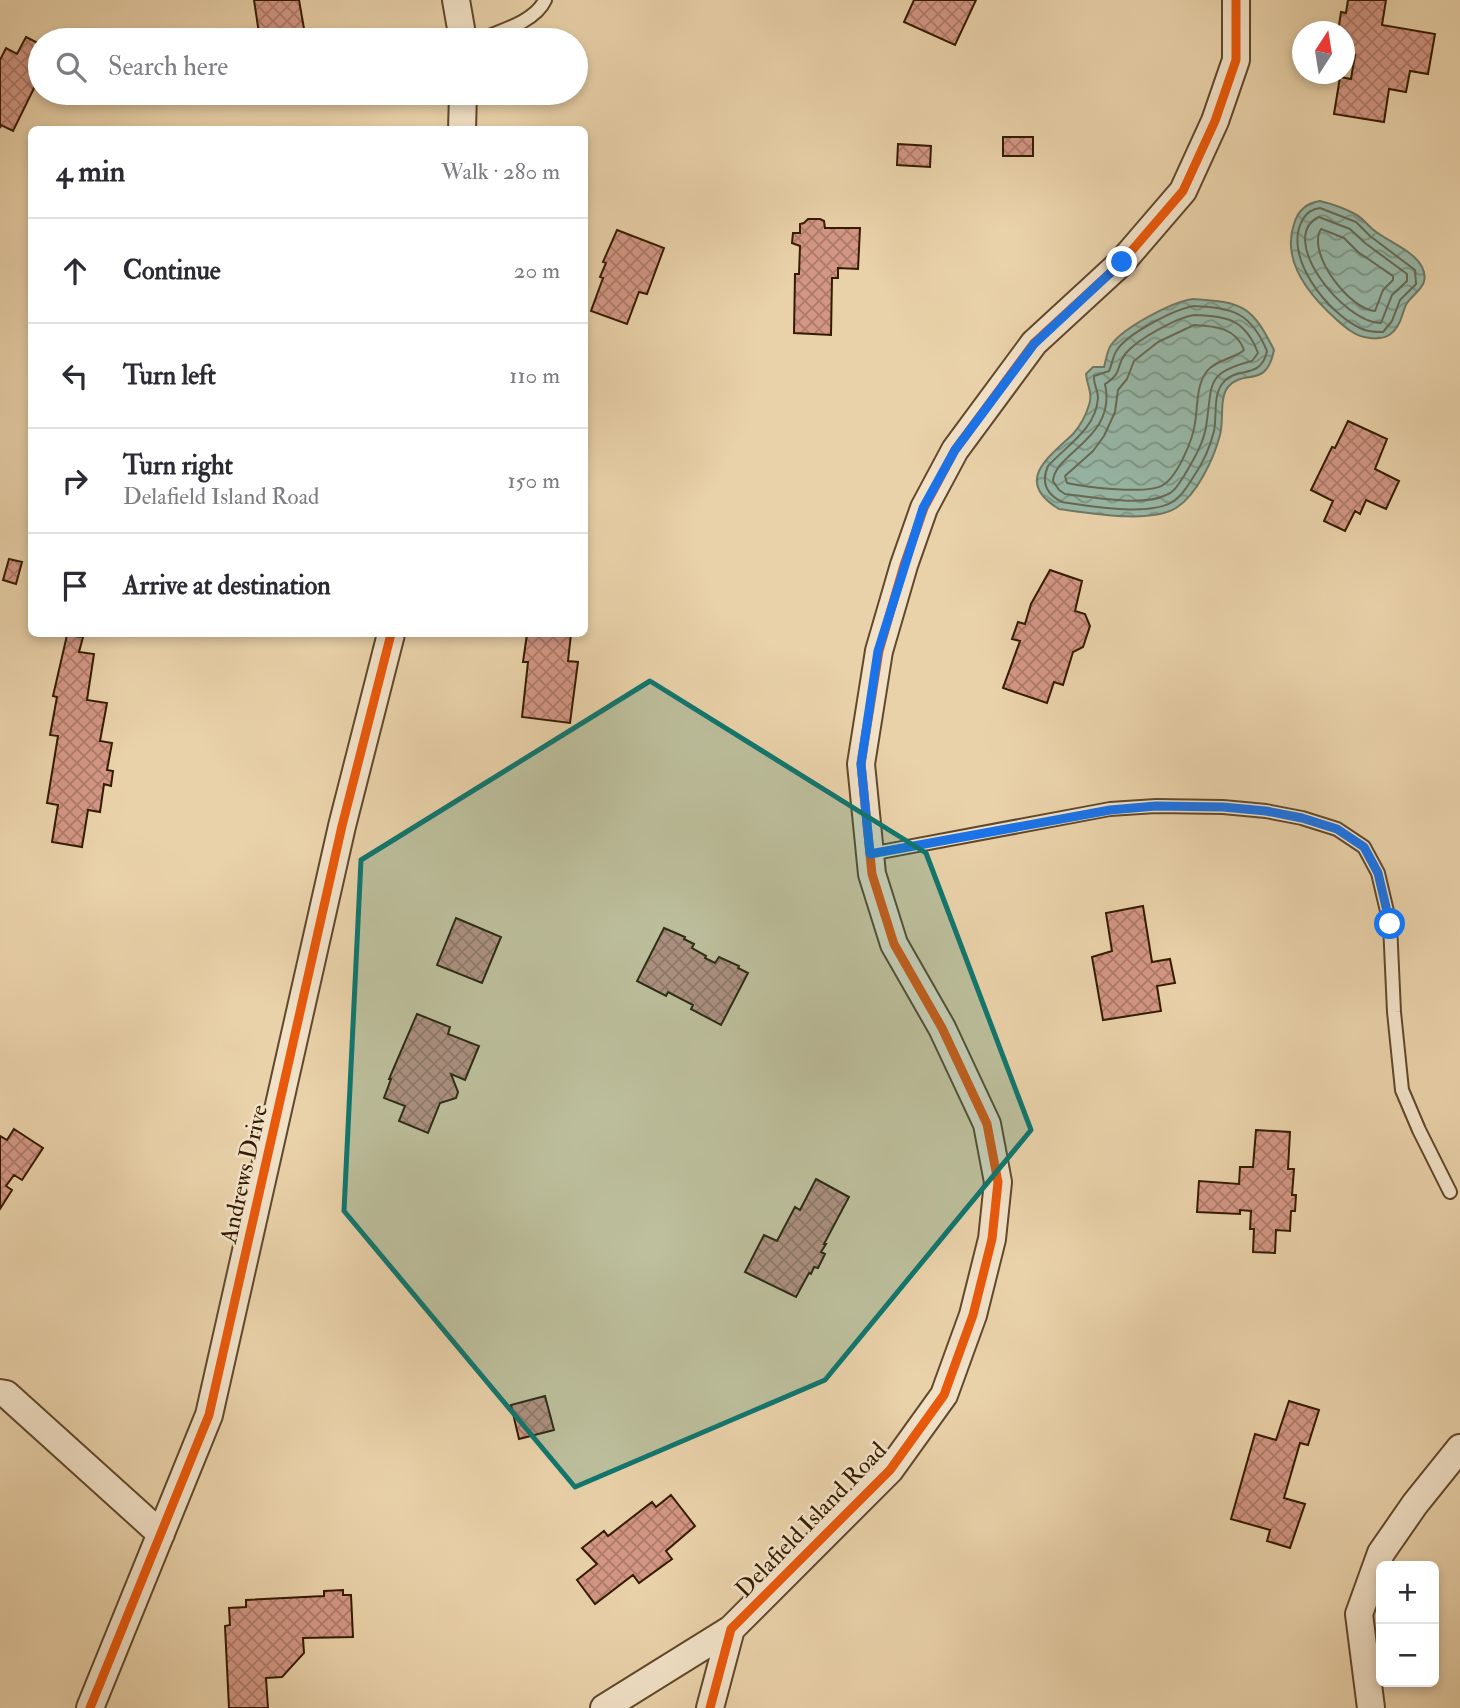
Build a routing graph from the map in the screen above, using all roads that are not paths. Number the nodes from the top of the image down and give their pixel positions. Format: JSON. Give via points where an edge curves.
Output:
{"nodes":[{"id":1,"x":456,"y":0,"type":"edge"},
{"id":2,"x":545,"y":0,"type":"edge"},
{"id":3,"x":1236,"y":0,"type":"edge"},
{"id":4,"x":461,"y":28,"type":"edge"},
{"id":5,"x":506,"y":28,"type":"edge"},
{"id":6,"x":463,"y":105,"type":"edge"},
{"id":7,"x":462,"y":126,"type":"edge"},
{"id":8,"x":390,"y":637,"type":"edge"},
{"id":9,"x":870,"y":854,"type":"junction"},
{"id":10,"x":1450,"y":1192,"type":"dead end"},
{"id":11,"x":0,"y":1393,"type":"edge"},
{"id":12,"x":1460,"y":1448,"type":"edge"},
{"id":13,"x":161,"y":1534,"type":"junction"},
{"id":14,"x":731,"y":1629,"type":"junction"},
{"id":15,"x":90,"y":1708,"type":"edge"},
{"id":16,"x":604,"y":1708,"type":"edge"},
{"id":17,"x":710,"y":1708,"type":"edge"},
{"id":18,"x":1371,"y":1708,"type":"edge"}],
"edges":[{"from":1,"to":4,"type":"street"},
{"from":2,"to":5,"type":"lane","via":[[542,7]]},
{"from":3,"to":9,"type":"street","name":"Delafield Island Road","via":[[1236,60],[1183,191],[1122,262],[1034,344],[955,450],[923,508],[878,651],[861,764]]},
{"from":6,"to":7,"type":"street"},
{"from":8,"to":13,"type":"street","name":"Andrews Drive","via":[[209,1415]]},
{"from":9,"to":10,"type":"lane","via":[[1110,810],[1156,806],[1266,811],[1337,829],[1364,847],[1378,873],[1390,924],[1402,1090]]},
{"from":9,"to":14,"type":"street","name":"Delafield Island Road","via":[[894,944],[942,1028],[987,1124],[998,1182],[992,1239],[973,1315],[944,1395],[890,1470]]},
{"from":11,"to":13,"type":"street"},
{"from":12,"to":18,"type":"street","via":[[1381,1553],[1359,1614]]},
{"from":13,"to":15,"type":"street","name":"Andrews Drive"},
{"from":14,"to":16,"type":"street"},
{"from":14,"to":17,"type":"street","name":"Delafield Island Road"}]}
